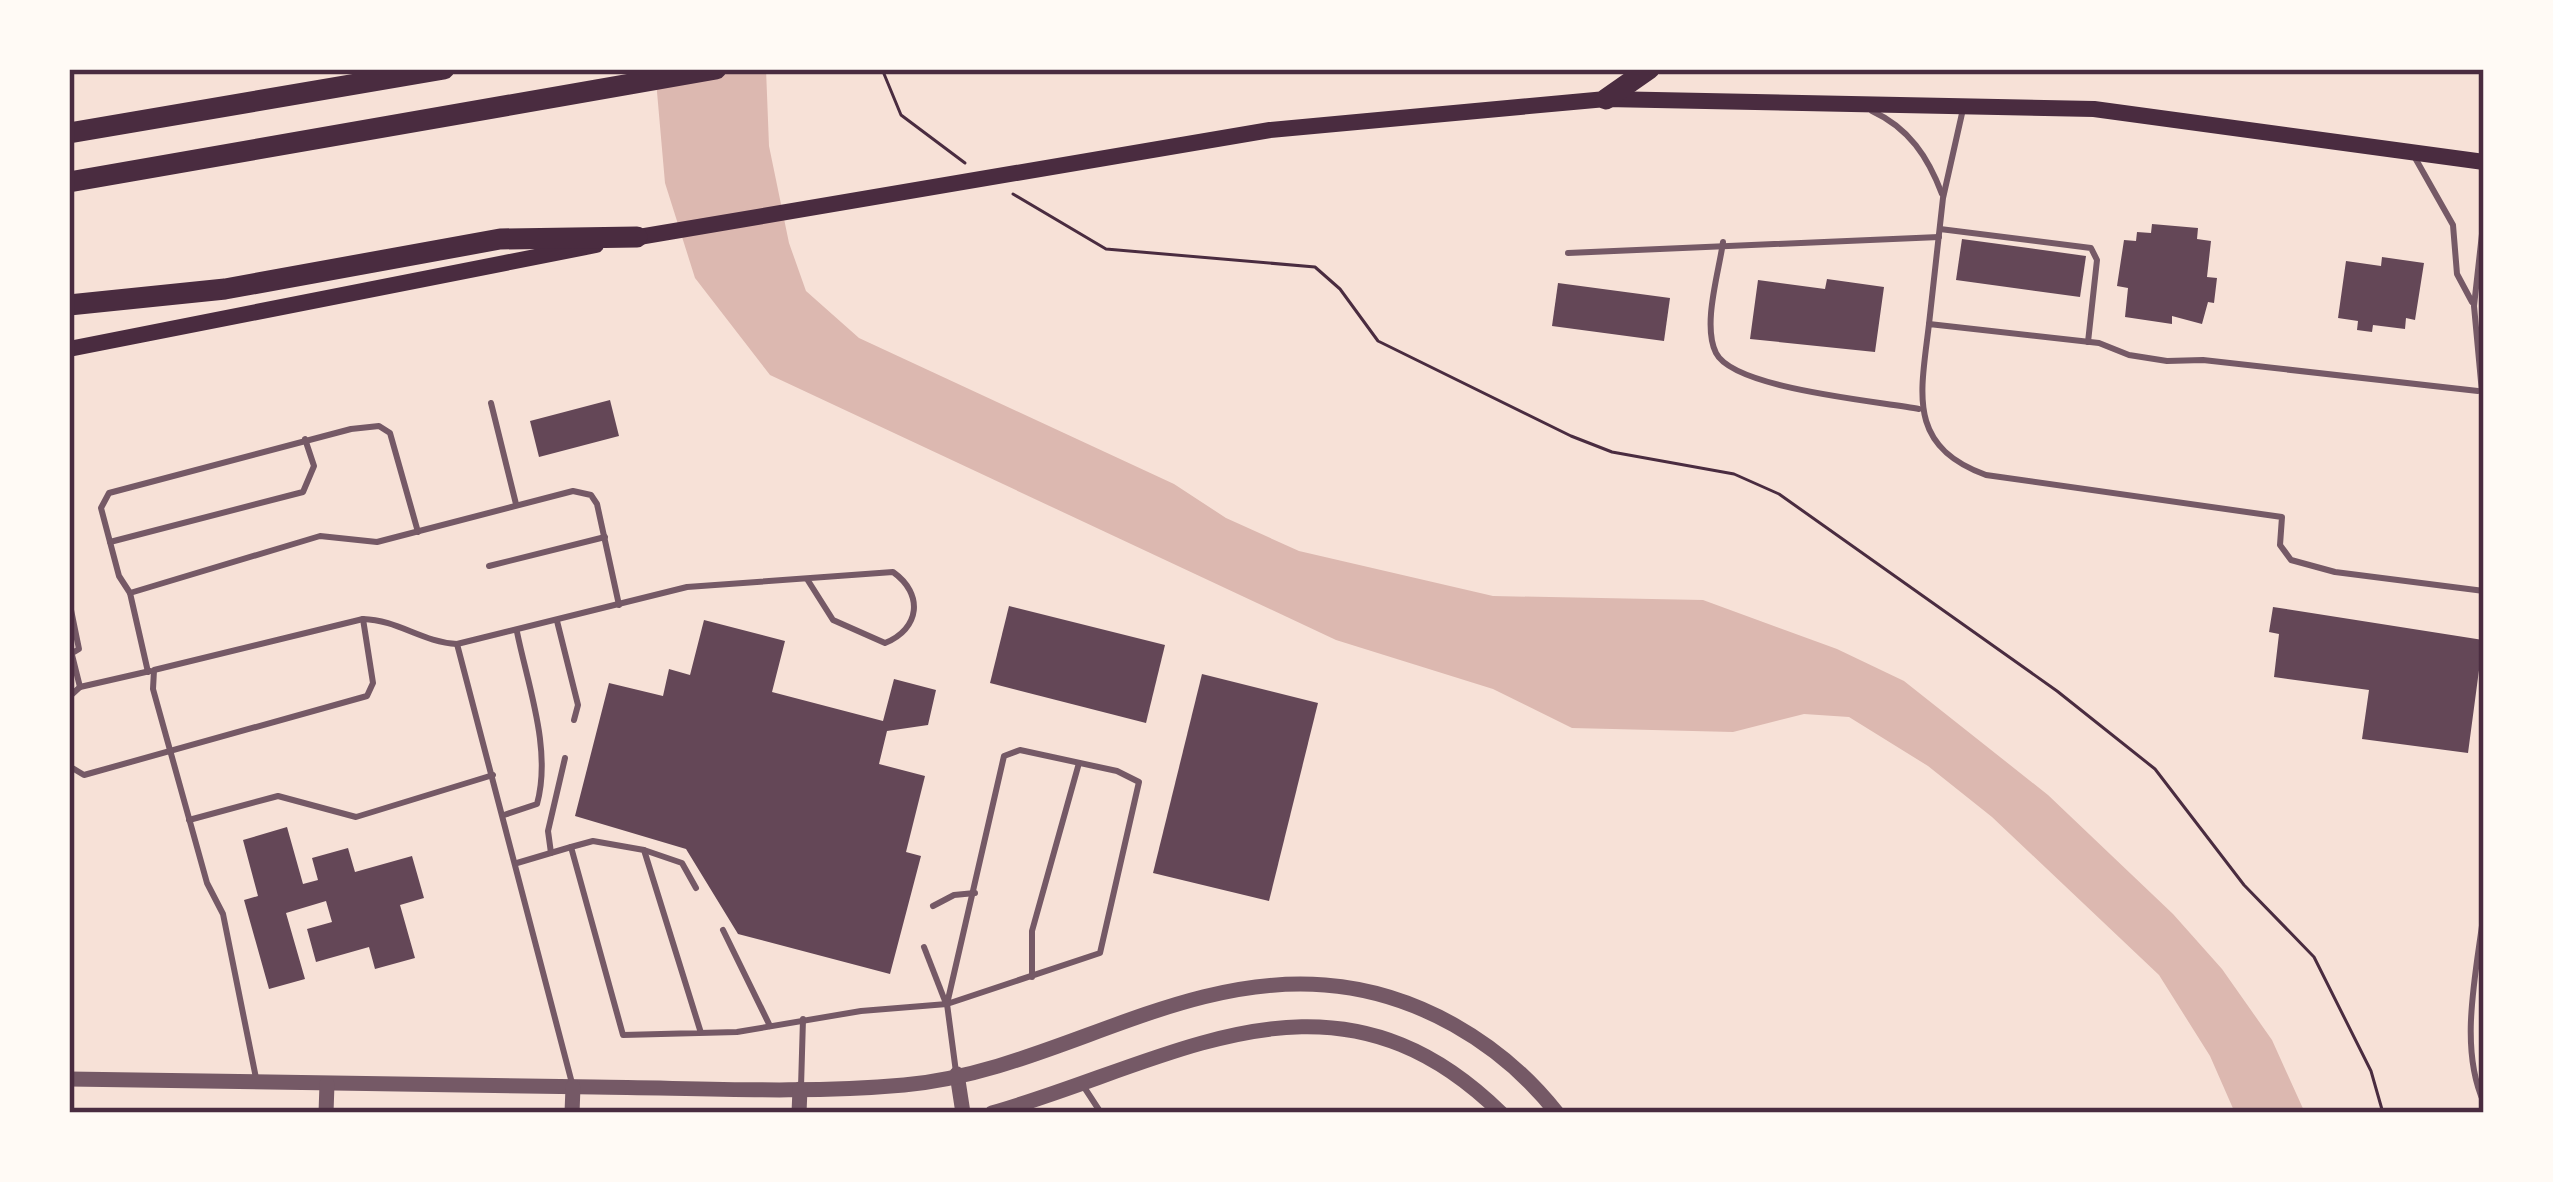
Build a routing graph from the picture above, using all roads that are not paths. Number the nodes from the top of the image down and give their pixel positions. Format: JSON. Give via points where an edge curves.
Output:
{"nodes":[{"id":1,"x":444,"y":69,"type":"edge"},
{"id":2,"x":716,"y":69,"type":"edge"},
{"id":3,"x":1649,"y":69,"type":"edge"},
{"id":4,"x":1606,"y":99,"type":"junction"},
{"id":5,"x":1852,"y":101,"type":"junction"},
{"id":6,"x":1964,"y":103,"type":"junction"},
{"id":7,"x":69,"y":133,"type":"edge"},
{"id":8,"x":2409,"y":148,"type":"junction"},
{"id":9,"x":2482,"y":160,"type":"edge"},
{"id":10,"x":69,"y":182,"type":"edge"},
{"id":11,"x":1943,"y":198,"type":"junction"},
{"id":12,"x":2484,"y":216,"type":"edge"},
{"id":13,"x":1939,"y":233,"type":"junction"},
{"id":14,"x":637,"y":237,"type":"junction"},
{"id":15,"x":1723,"y":242,"type":"junction"},
{"id":16,"x":1568,"y":253,"type":"dead end"},
{"id":17,"x":69,"y":305,"type":"edge"},
{"id":18,"x":2474,"y":306,"type":"junction"},
{"id":19,"x":1929,"y":324,"type":"junction"},
{"id":20,"x":2088,"y":342,"type":"junction"},
{"id":21,"x":69,"y":349,"type":"edge"},
{"id":22,"x":2478,"y":391,"type":"junction"},
{"id":23,"x":491,"y":403,"type":"dead end"},
{"id":24,"x":1919,"y":409,"type":"junction"},
{"id":25,"x":2484,"y":414,"type":"edge"},
{"id":26,"x":305,"y":439,"type":"junction"},
{"id":27,"x":517,"y":505,"type":"junction"},
{"id":28,"x":418,"y":532,"type":"junction"},
{"id":29,"x":605,"y":536,"type":"junction"},
{"id":30,"x":110,"y":542,"type":"junction"},
{"id":31,"x":489,"y":566,"type":"dead end"},
{"id":32,"x":807,"y":579,"type":"junction"},
{"id":33,"x":2484,"y":591,"type":"edge"},
{"id":34,"x":130,"y":593,"type":"junction"},
{"id":35,"x":69,"y":600,"type":"edge"},
{"id":36,"x":620,"y":605,"type":"junction"},
{"id":37,"x":362,"y":619,"type":"junction"},
{"id":38,"x":557,"y":621,"type":"junction"},
{"id":39,"x":517,"y":632,"type":"junction"},
{"id":40,"x":457,"y":644,"type":"junction"},
{"id":41,"x":71,"y":655,"type":"edge"},
{"id":42,"x":151,"y":671,"type":"junction"},
{"id":43,"x":80,"y":687,"type":"junction"},
{"id":44,"x":69,"y":697,"type":"edge"},
{"id":45,"x":574,"y":720,"type":"dead end"},
{"id":46,"x":169,"y":748,"type":"junction"},
{"id":47,"x":565,"y":758,"type":"dead end"},
{"id":48,"x":1079,"y":763,"type":"junction"},
{"id":49,"x":69,"y":766,"type":"edge"},
{"id":50,"x":493,"y":776,"type":"junction"},
{"id":51,"x":504,"y":814,"type":"junction"},
{"id":52,"x":189,"y":820,"type":"junction"},
{"id":53,"x":571,"y":848,"type":"junction"},
{"id":54,"x":644,"y":850,"type":"junction"},
{"id":55,"x":551,"y":853,"type":"junction"},
{"id":56,"x":517,"y":863,"type":"junction"},
{"id":57,"x":696,"y":888,"type":"dead end"},
{"id":58,"x":975,"y":893,"type":"junction"},
{"id":59,"x":933,"y":906,"type":"dead end"},
{"id":60,"x":2484,"y":910,"type":"edge"},
{"id":61,"x":723,"y":930,"type":"dead end"},
{"id":62,"x":924,"y":947,"type":"dead end"},
{"id":63,"x":1032,"y":977,"type":"junction"},
{"id":64,"x":947,"y":1004,"type":"junction"},
{"id":65,"x":803,"y":1019,"type":"junction"},
{"id":66,"x":770,"y":1026,"type":"junction"},
{"id":67,"x":701,"y":1033,"type":"junction"},
{"id":68,"x":957,"y":1074,"type":"junction"},
{"id":69,"x":69,"y":1079,"type":"edge"},
{"id":70,"x":256,"y":1082,"type":"junction"},
{"id":71,"x":327,"y":1084,"type":"junction"},
{"id":72,"x":1082,"y":1084,"type":"junction"},
{"id":73,"x":573,"y":1087,"type":"junction"},
{"id":74,"x":800,"y":1089,"type":"junction"},
{"id":75,"x":2484,"y":1103,"type":"edge"},
{"id":76,"x":326,"y":1113,"type":"edge"},
{"id":77,"x":572,"y":1113,"type":"edge"},
{"id":78,"x":800,"y":1113,"type":"edge"},
{"id":79,"x":963,"y":1113,"type":"edge"},
{"id":80,"x":992,"y":1113,"type":"edge"},
{"id":81,"x":1101,"y":1113,"type":"edge"},
{"id":82,"x":1501,"y":1113,"type":"edge"},
{"id":83,"x":1556,"y":1113,"type":"edge"}],
"edges":[{"from":1,"to":7,"type":"highway"},
{"from":2,"to":10,"type":"highway"},
{"from":3,"to":4,"type":"highway"},
{"from":4,"to":5,"type":"main road"},
{"from":4,"to":14,"type":"main road","via":[[1270,130]]},
{"from":5,"to":6,"type":"main road"},
{"from":5,"to":11,"type":"lane","via":[[1894,121],[1929,159]]},
{"from":6,"to":8,"type":"main road","via":[[2094,109]]},
{"from":6,"to":11,"type":"lane"},
{"from":8,"to":9,"type":"main road"},
{"from":8,"to":18,"type":"lane","via":[[2453,225],[2457,274]]},
{"from":11,"to":13,"type":"lane"},
{"from":12,"to":18,"type":"lane"},
{"from":13,"to":15,"type":"lane"},
{"from":13,"to":19,"type":"lane"},
{"from":13,"to":20,"type":"lane","via":[[2091,248],[2098,260]]},
{"from":14,"to":17,"type":"highway","via":[[500,239],[225,289]]},
{"from":14,"to":21,"type":"main road"},
{"from":15,"to":16,"type":"lane"},
{"from":15,"to":24,"type":"lane","via":[[1712,329],[1715,352],[1729,368]]},
{"from":18,"to":22,"type":"lane"},
{"from":19,"to":20,"type":"lane"},
{"from":19,"to":24,"type":"lane"},
{"from":20,"to":22,"type":"lane","via":[[2167,361]]},
{"from":22,"to":25,"type":"lane"},
{"from":23,"to":27,"type":"lane"},
{"from":24,"to":33,"type":"lane","via":[[1954,463],[1986,475],[2282,517],[2281,545],[2291,560]]},
{"from":26,"to":28,"type":"lane","via":[[387,430]]},
{"from":26,"to":30,"type":"lane","via":[[109,493],[101,508]]},
{"from":26,"to":30,"type":"lane","via":[[314,466],[303,492]]},
{"from":27,"to":28,"type":"lane"},
{"from":27,"to":29,"type":"lane","via":[[586,493]]},
{"from":28,"to":34,"type":"lane","via":[[366,543],[320,536]]},
{"from":29,"to":31,"type":"lane"},
{"from":29,"to":36,"type":"lane"},
{"from":30,"to":34,"type":"lane"},
{"from":32,"to":32,"type":"lane","via":[[893,572],[909,583],[913,618],[903,636],[885,643],[833,620]]},
{"from":32,"to":36,"type":"lane","via":[[687,587]]},
{"from":34,"to":42,"type":"lane"},
{"from":35,"to":41,"type":"lane","via":[[80,640]]},
{"from":36,"to":38,"type":"lane"},
{"from":37,"to":40,"type":"lane"},
{"from":37,"to":42,"type":"lane"},
{"from":37,"to":46,"type":"lane","via":[[374,683],[367,696]]},
{"from":38,"to":39,"type":"lane"},
{"from":38,"to":45,"type":"lane","via":[[578,705]]},
{"from":39,"to":40,"type":"lane"},
{"from":39,"to":51,"type":"lane","via":[[542,781],[538,804]]},
{"from":40,"to":50,"type":"lane"},
{"from":41,"to":43,"type":"lane"},
{"from":42,"to":43,"type":"lane"},
{"from":42,"to":46,"type":"lane"},
{"from":43,"to":44,"type":"lane"},
{"from":46,"to":49,"type":"lane","via":[[84,776]]},
{"from":46,"to":52,"type":"lane"},
{"from":47,"to":55,"type":"lane","via":[[548,831]]},
{"from":48,"to":58,"type":"lane","via":[[1020,750],[1004,756]]},
{"from":48,"to":63,"type":"lane","via":[[1031,931]]},
{"from":48,"to":63,"type":"lane","via":[[1138,782],[1138,797],[1100,953]]},
{"from":50,"to":51,"type":"lane"},
{"from":50,"to":52,"type":"lane","via":[[356,817],[278,796]]},
{"from":51,"to":56,"type":"lane"},
{"from":52,"to":70,"type":"lane","via":[[223,914]]},
{"from":53,"to":54,"type":"lane","via":[[593,841]]},
{"from":53,"to":55,"type":"lane"},
{"from":53,"to":67,"type":"lane","via":[[623,1035]]},
{"from":54,"to":57,"type":"lane","via":[[682,863]]},
{"from":54,"to":67,"type":"lane"},
{"from":55,"to":56,"type":"lane"},
{"from":56,"to":73,"type":"lane"},
{"from":58,"to":59,"type":"lane"},
{"from":58,"to":64,"type":"lane"},
{"from":60,"to":75,"type":"lane","via":[[2472,1077]]},
{"from":61,"to":66,"type":"lane"},
{"from":62,"to":64,"type":"lane"},
{"from":63,"to":64,"type":"lane"},
{"from":64,"to":65,"type":"lane"},
{"from":64,"to":68,"type":"lane"},
{"from":65,"to":66,"type":"lane"},
{"from":65,"to":74,"type":"lane"},
{"from":66,"to":67,"type":"lane"},
{"from":68,"to":74,"type":"street"},
{"from":68,"to":79,"type":"street"},
{"from":68,"to":83,"type":"street","via":[[1198,996],[1324,985],[1367,990],[1454,1024],[1528,1079]]},
{"from":69,"to":70,"type":"street"},
{"from":70,"to":71,"type":"street"},
{"from":71,"to":73,"type":"street"},
{"from":71,"to":76,"type":"street"},
{"from":72,"to":80,"type":"street"},
{"from":72,"to":81,"type":"lane"},
{"from":72,"to":82,"type":"street","via":[[1195,1043],[1292,1025],[1397,1045],[1453,1074]]},
{"from":73,"to":74,"type":"street"},
{"from":73,"to":77,"type":"street"},
{"from":74,"to":78,"type":"street"}]}
